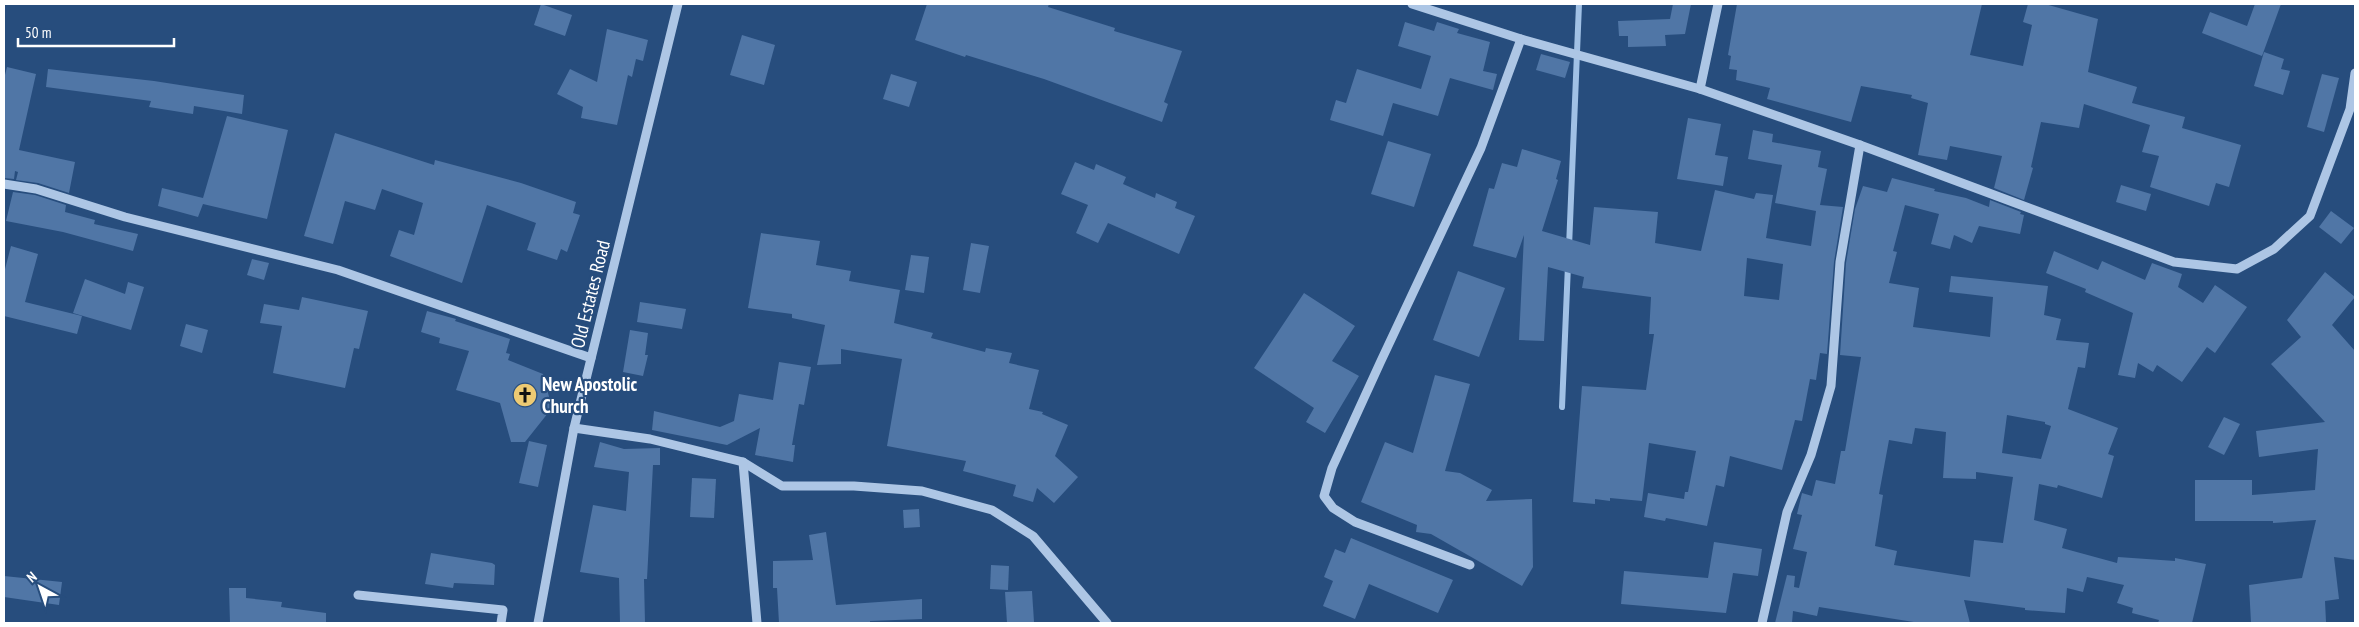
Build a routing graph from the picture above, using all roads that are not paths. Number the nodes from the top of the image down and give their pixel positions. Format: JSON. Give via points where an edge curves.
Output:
{"nodes":[{"id":1,"x":678,"y":4,"type":"edge"},
{"id":2,"x":1412,"y":4,"type":"edge"},
{"id":3,"x":1718,"y":4,"type":"edge"},
{"id":4,"x":1521,"y":39,"type":"junction"},
{"id":5,"x":2355,"y":73,"type":"edge"},
{"id":6,"x":1700,"y":89,"type":"junction"},
{"id":7,"x":1860,"y":145,"type":"junction"},
{"id":8,"x":4,"y":184,"type":"edge"},
{"id":9,"x":591,"y":358,"type":"junction"},
{"id":10,"x":574,"y":428,"type":"junction"},
{"id":11,"x":743,"y":462,"type":"junction"},
{"id":12,"x":1470,"y":565,"type":"dead end"},
{"id":13,"x":358,"y":595,"type":"dead end"},
{"id":14,"x":501,"y":623,"type":"edge"},
{"id":15,"x":538,"y":623,"type":"edge"},
{"id":16,"x":756,"y":623,"type":"edge"},
{"id":17,"x":1107,"y":623,"type":"edge"},
{"id":18,"x":1762,"y":623,"type":"edge"}],
"edges":[{"from":1,"to":9,"type":"street","name":"Old Estates Road"},
{"from":2,"to":4,"type":"street"},
{"from":3,"to":6,"type":"street"},
{"from":4,"to":6,"type":"street"},
{"from":4,"to":12,"type":"street","via":[[1481,148],[1332,468],[1324,496],[1333,508],[1355,522]]},
{"from":5,"to":7,"type":"street","via":[[2350,109],[2310,216],[2274,249],[2237,269],[2174,262]]},
{"from":6,"to":7,"type":"street"},
{"from":7,"to":18,"type":"street","via":[[1840,262],[1830,386],[1811,455],[1787,512]]},
{"from":8,"to":9,"type":"street","via":[[36,189],[125,218],[338,270]]},
{"from":9,"to":10,"type":"street","name":"Old Estates Road"},
{"from":10,"to":11,"type":"street","via":[[650,439]]},
{"from":10,"to":15,"type":"street","name":"Old Estates Road"},
{"from":11,"to":16,"type":"street"},
{"from":11,"to":17,"type":"street","via":[[782,486],[854,486],[922,491],[992,510],[1033,536]]},
{"from":13,"to":14,"type":"street","via":[[503,610]]}]}
